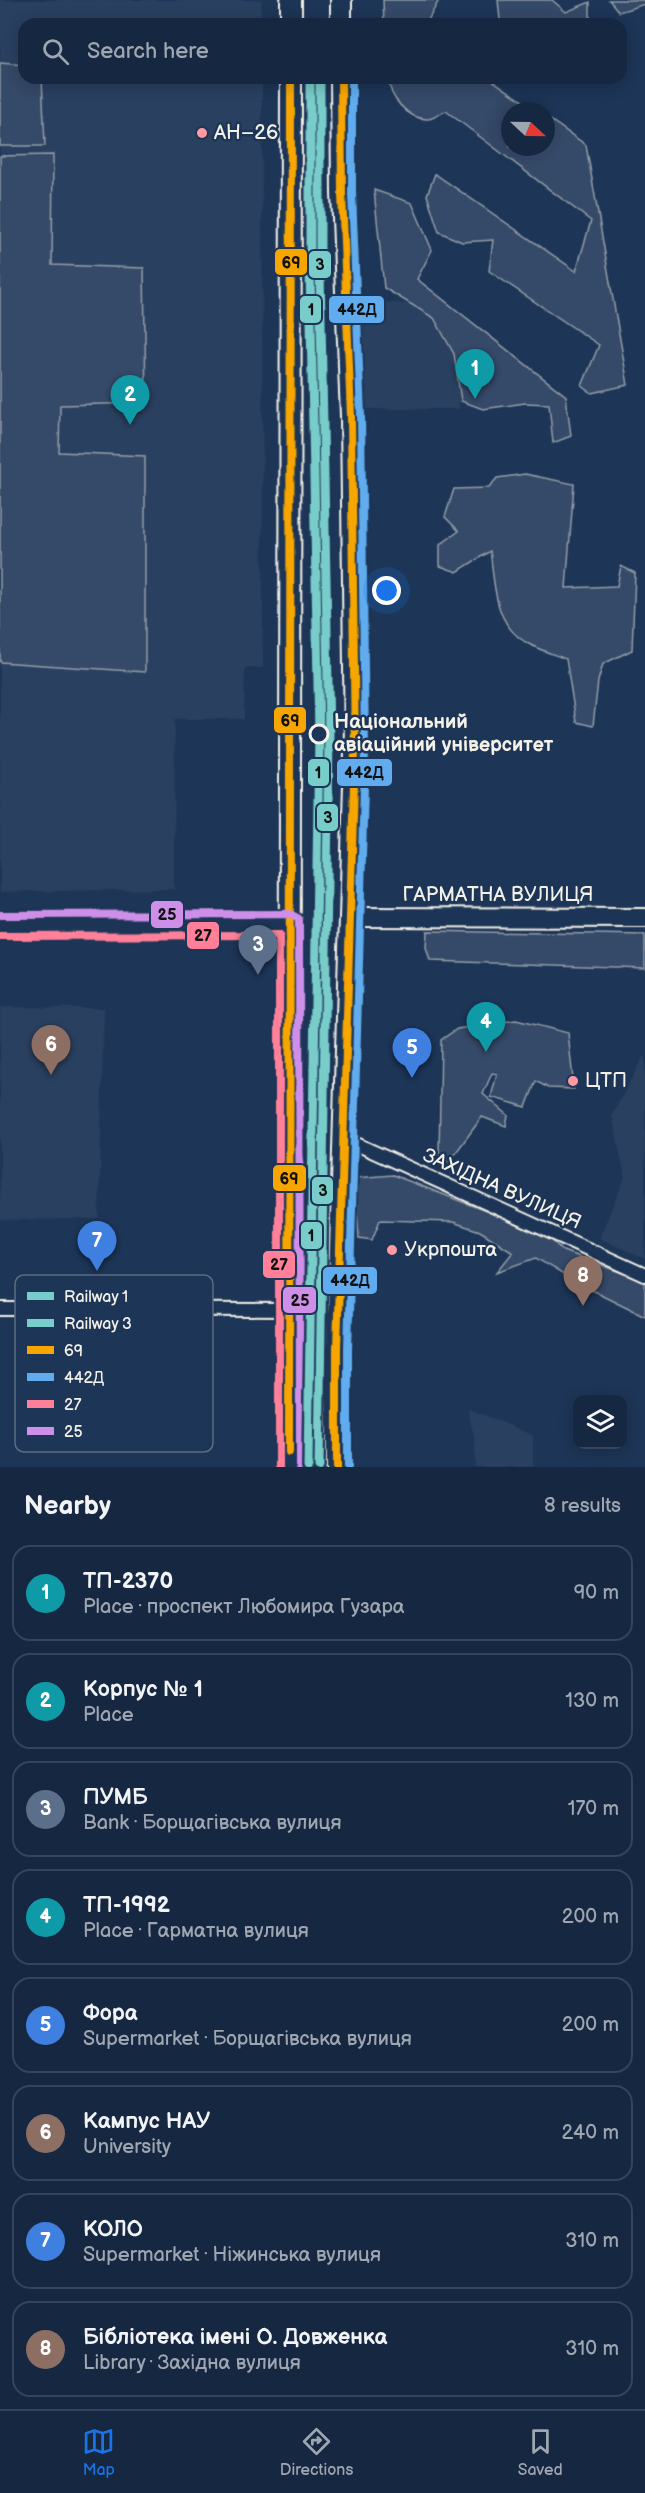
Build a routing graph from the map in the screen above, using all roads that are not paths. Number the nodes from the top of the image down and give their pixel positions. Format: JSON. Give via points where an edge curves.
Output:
{"nodes":[{"id":1,"x":291,"y":0,"type":"edge"},
{"id":2,"x":341,"y":0,"type":"edge"},
{"id":3,"x":291,"y":18,"type":"edge"},
{"id":4,"x":341,"y":18,"type":"edge"},
{"id":5,"x":291,"y":84,"type":"edge"},
{"id":6,"x":341,"y":84,"type":"edge"},
{"id":7,"x":352,"y":917,"type":"junction"},
{"id":8,"x":645,"y":918,"type":"edge"},
{"id":9,"x":290,"y":924,"type":"junction"},
{"id":10,"x":0,"y":926,"type":"edge"},
{"id":11,"x":343,"y":1138,"type":"junction"},
{"id":12,"x":645,"y":1275,"type":"edge"},
{"id":13,"x":0,"y":1309,"type":"edge"},
{"id":14,"x":15,"y":1309,"type":"edge"},
{"id":15,"x":213,"y":1310,"type":"edge"},
{"id":16,"x":289,"y":1310,"type":"junction"},
{"id":17,"x":289,"y":1467,"type":"edge"},
{"id":18,"x":337,"y":1467,"type":"edge"}],
"edges":[{"from":1,"to":3,"type":"main road"},
{"from":2,"to":4,"type":"main road"},
{"from":5,"to":9,"type":"main road"},
{"from":6,"to":7,"type":"main road","via":[[354,576]]},
{"from":7,"to":8,"type":"street","name":"ГАРМАТНА ВУЛИЦЯ"},
{"from":7,"to":11,"type":"main road"},
{"from":9,"to":10,"type":"street"},
{"from":9,"to":16,"type":"main road"},
{"from":11,"to":12,"type":"street","name":"ЗАХІДНА ВУЛИЦЯ"},
{"from":11,"to":18,"type":"main road"},
{"from":13,"to":14,"type":"street"},
{"from":15,"to":16,"type":"street"},
{"from":16,"to":17,"type":"main road"}]}
